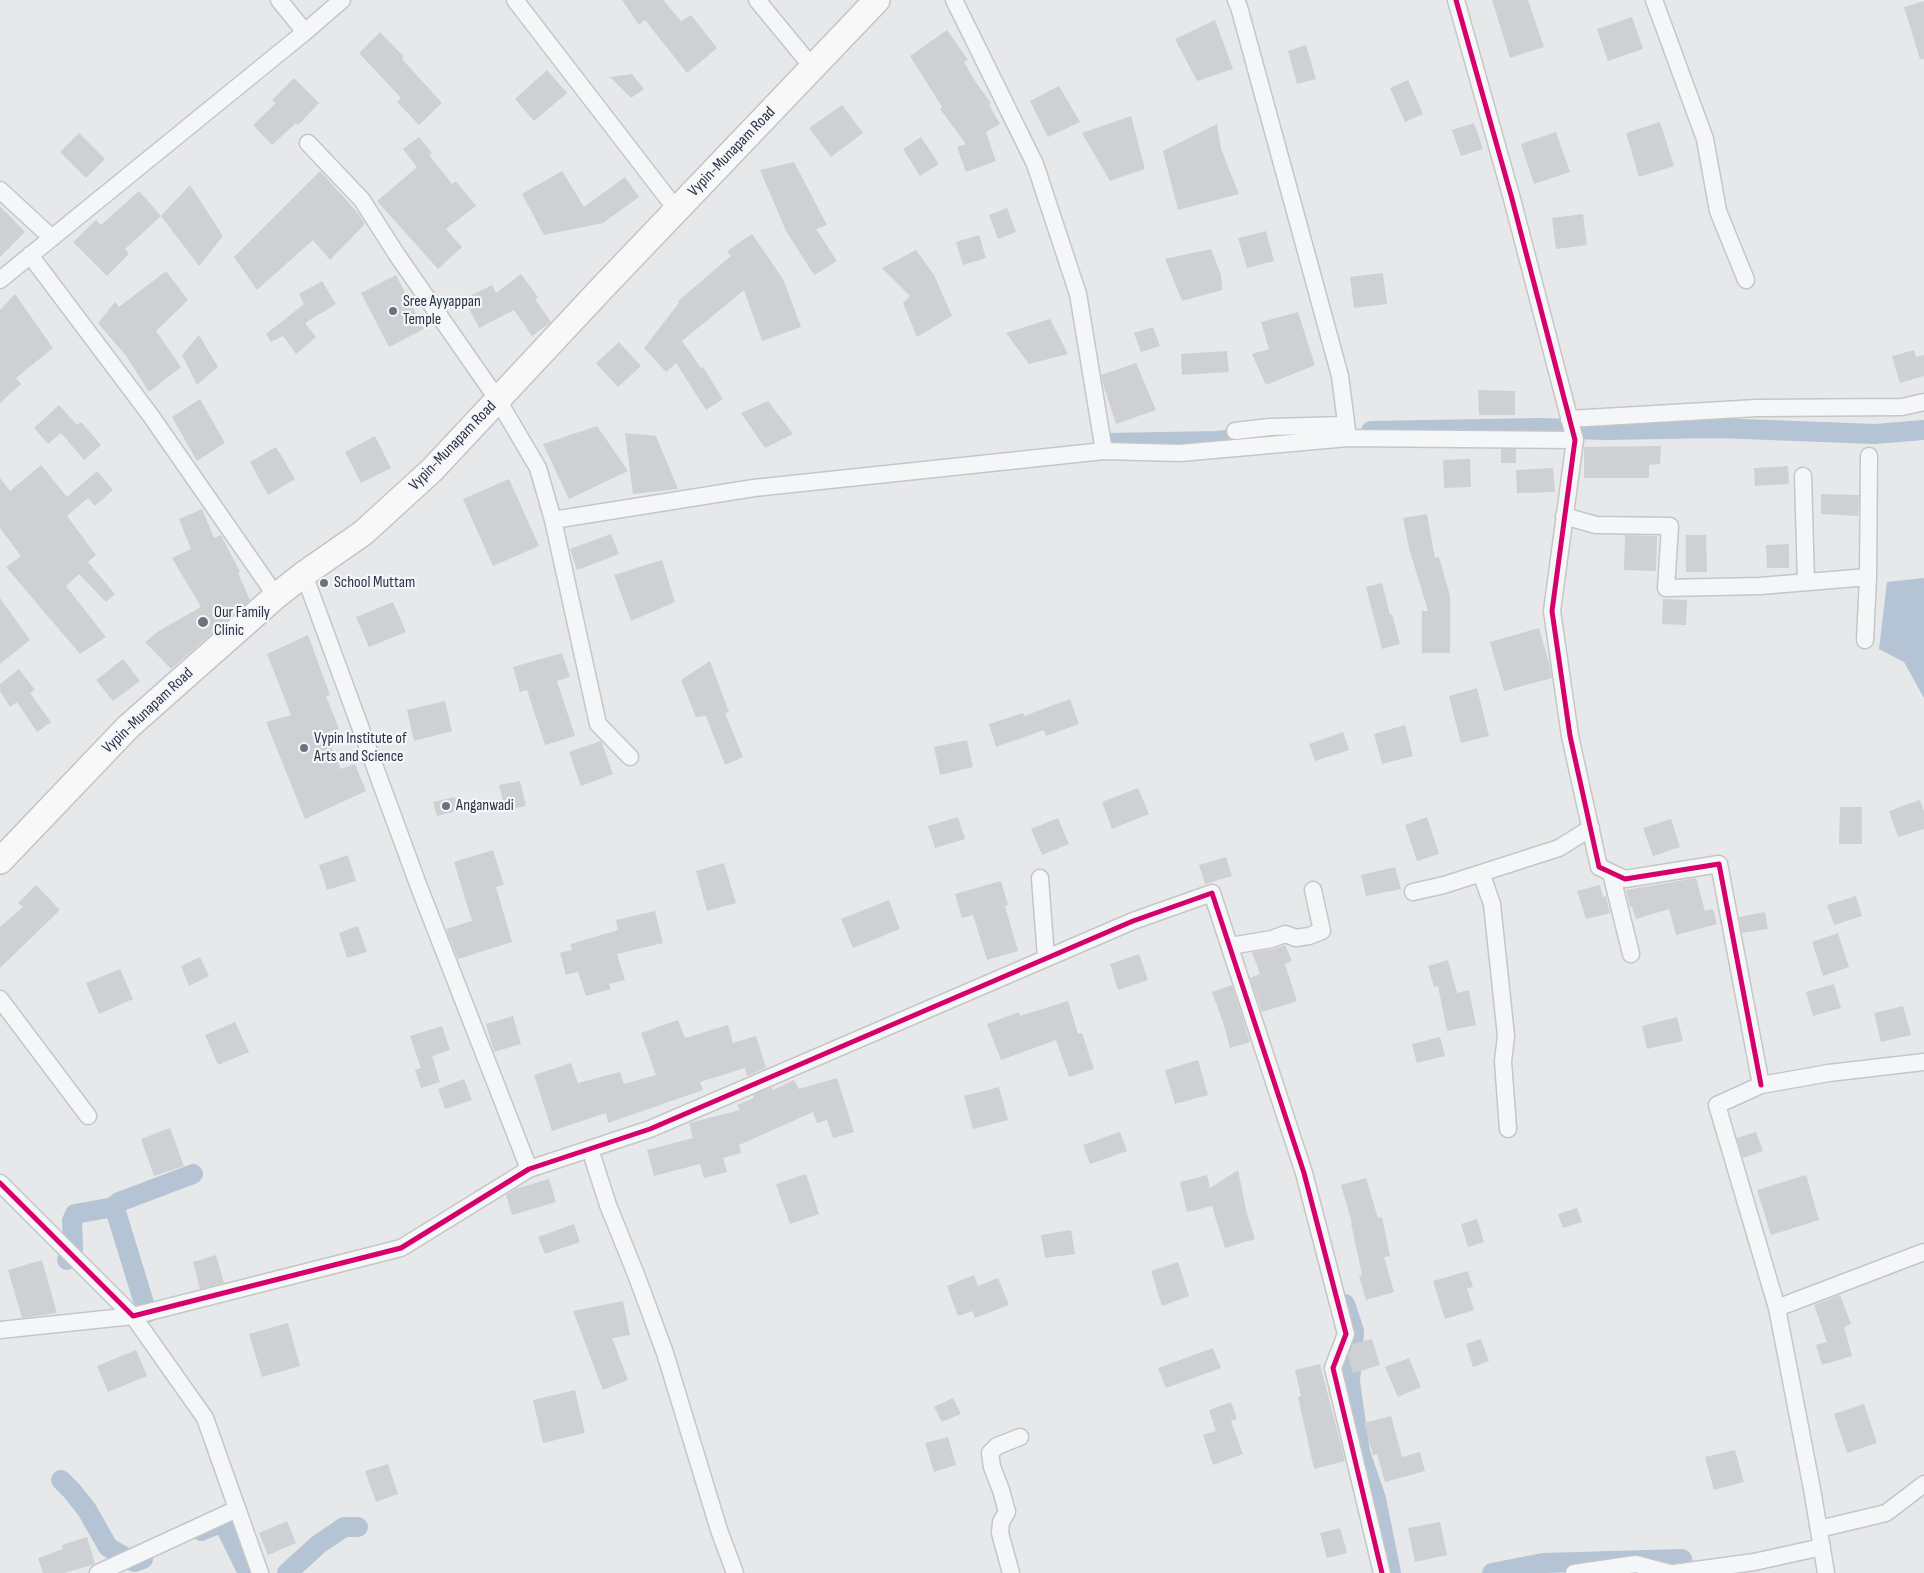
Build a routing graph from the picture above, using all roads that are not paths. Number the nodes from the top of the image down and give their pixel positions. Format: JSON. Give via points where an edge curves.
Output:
{"nodes":[{"id":1,"x":279,"y":0,"type":"edge"},
{"id":2,"x":342,"y":0,"type":"edge"},
{"id":3,"x":515,"y":0,"type":"edge"},
{"id":4,"x":757,"y":0,"type":"edge"},
{"id":5,"x":877,"y":0,"type":"edge"},
{"id":6,"x":954,"y":0,"type":"edge"},
{"id":7,"x":1236,"y":0,"type":"edge"},
{"id":8,"x":1456,"y":0,"type":"edge"},
{"id":9,"x":1654,"y":0,"type":"edge"},
{"id":10,"x":305,"y":32,"type":"junction"},
{"id":11,"x":813,"y":68,"type":"junction"},
{"id":12,"x":308,"y":143,"type":"dead end"},
{"id":13,"x":0,"y":190,"type":"edge"},
{"id":14,"x":676,"y":209,"type":"junction"},
{"id":15,"x":52,"y":238,"type":"junction"},
{"id":16,"x":30,"y":255,"type":"junction"},
{"id":17,"x":0,"y":280,"type":"edge"},
{"id":18,"x":1746,"y":280,"type":"dead end"},
{"id":19,"x":498,"y":400,"type":"junction"},
{"id":20,"x":1924,"y":402,"type":"edge"},
{"id":21,"x":1569,"y":419,"type":"junction"},
{"id":22,"x":1234,"y":431,"type":"dead end"},
{"id":23,"x":1347,"y":432,"type":"junction"},
{"id":24,"x":1575,"y":440,"type":"junction"},
{"id":25,"x":1104,"y":451,"type":"junction"},
{"id":26,"x":1869,"y":456,"type":"dead end"},
{"id":27,"x":1803,"y":476,"type":"dead end"},
{"id":28,"x":1564,"y":516,"type":"junction"},
{"id":29,"x":553,"y":520,"type":"junction"},
{"id":30,"x":304,"y":574,"type":"junction"},
{"id":31,"x":1868,"y":577,"type":"junction"},
{"id":32,"x":1806,"y":582,"type":"junction"},
{"id":33,"x":276,"y":596,"type":"junction"},
{"id":34,"x":1865,"y":640,"type":"dead end"},
{"id":35,"x":630,"y":757,"type":"dead end"},
{"id":36,"x":1591,"y":828,"type":"junction"},
{"id":37,"x":0,"y":861,"type":"edge"},
{"id":38,"x":1481,"y":873,"type":"junction"},
{"id":39,"x":1611,"y":873,"type":"junction"},
{"id":40,"x":1040,"y":878,"type":"dead end"},
{"id":41,"x":1313,"y":890,"type":"dead end"},
{"id":42,"x":1413,"y":892,"type":"dead end"},
{"id":43,"x":1230,"y":946,"type":"junction"},
{"id":44,"x":1631,"y":954,"type":"dead end"},
{"id":45,"x":1046,"y":958,"type":"junction"},
{"id":46,"x":0,"y":999,"type":"edge"},
{"id":47,"x":1924,"y":1062,"type":"edge"},
{"id":48,"x":1761,"y":1085,"type":"junction"},
{"id":49,"x":88,"y":1116,"type":"dead end"},
{"id":50,"x":1508,"y":1129,"type":"dead end"},
{"id":51,"x":590,"y":1149,"type":"junction"},
{"id":52,"x":530,"y":1169,"type":"junction"},
{"id":53,"x":0,"y":1184,"type":"edge"},
{"id":54,"x":1924,"y":1252,"type":"edge"},
{"id":55,"x":1777,"y":1308,"type":"junction"},
{"id":56,"x":134,"y":1316,"type":"junction"},
{"id":57,"x":0,"y":1330,"type":"edge"},
{"id":58,"x":1020,"y":1437,"type":"dead end"},
{"id":59,"x":1924,"y":1484,"type":"edge"},
{"id":60,"x":237,"y":1509,"type":"junction"},
{"id":61,"x":1819,"y":1529,"type":"junction"},
{"id":62,"x":1822,"y":1547,"type":"junction"},
{"id":63,"x":1681,"y":1572,"type":"edge"},
{"id":64,"x":98,"y":1573,"type":"edge"},
{"id":65,"x":260,"y":1573,"type":"edge"},
{"id":66,"x":735,"y":1573,"type":"edge"},
{"id":67,"x":1011,"y":1573,"type":"edge"},
{"id":68,"x":1382,"y":1573,"type":"edge"},
{"id":69,"x":1574,"y":1573,"type":"edge"},
{"id":70,"x":1670,"y":1573,"type":"edge"},
{"id":71,"x":1826,"y":1573,"type":"edge"}],
"edges":[{"from":1,"to":10,"type":"street"},
{"from":2,"to":10,"type":"street"},
{"from":3,"to":14,"type":"street"},
{"from":4,"to":11,"type":"street"},
{"from":5,"to":11,"type":"main road","name":"Vypin-Munapam Road"},
{"from":6,"to":25,"type":"street","via":[[1036,164],[1078,294]]},
{"from":7,"to":23,"type":"street","via":[[1340,376]]},
{"from":8,"to":21,"type":"street"},
{"from":9,"to":18,"type":"street","via":[[1705,139],[1718,211]]},
{"from":10,"to":15,"type":"street"},
{"from":11,"to":14,"type":"main road","name":"Vypin-Munapam Road"},
{"from":12,"to":19,"type":"street","via":[[362,200]]},
{"from":13,"to":15,"type":"street"},
{"from":14,"to":19,"type":"main road","name":"Vypin-Munapam Road"},
{"from":15,"to":16,"type":"street"},
{"from":16,"to":17,"type":"street"},
{"from":16,"to":33,"type":"street","via":[[151,416]]},
{"from":19,"to":29,"type":"street","via":[[538,468]]},
{"from":19,"to":30,"type":"main road","name":"Vypin-Munapam Road","via":[[432,470],[363,533]]},
{"from":20,"to":21,"type":"street","via":[[1902,407],[1756,408]]},
{"from":21,"to":24,"type":"street"},
{"from":22,"to":23,"type":"street","via":[[1270,427]]},
{"from":23,"to":24,"type":"street"},
{"from":23,"to":25,"type":"street","via":[[1180,453]]},
{"from":24,"to":28,"type":"street"},
{"from":25,"to":29,"type":"street","via":[[754,488]]},
{"from":26,"to":31,"type":"street"},
{"from":27,"to":32,"type":"street"},
{"from":28,"to":32,"type":"street","via":[[1596,525],[1670,526],[1666,588]]},
{"from":28,"to":36,"type":"street","via":[[1552,611],[1570,736]]},
{"from":29,"to":35,"type":"street","via":[[598,724]]},
{"from":30,"to":33,"type":"main road","name":"Vypin-Munapam Road"},
{"from":30,"to":52,"type":"street","via":[[419,887]]},
{"from":31,"to":32,"type":"street"},
{"from":31,"to":34,"type":"street"},
{"from":33,"to":37,"type":"main road","name":"Vypin-Munapam Road","via":[[128,727]]},
{"from":36,"to":38,"type":"street","via":[[1559,848]]},
{"from":36,"to":39,"type":"street","via":[[1599,867]]},
{"from":38,"to":42,"type":"street"},
{"from":38,"to":50,"type":"street","via":[[1492,904],[1505,1026],[1503,1061]]},
{"from":39,"to":44,"type":"street"},
{"from":39,"to":48,"type":"street","via":[[1625,880],[1718,864]]},
{"from":40,"to":45,"type":"street"},
{"from":41,"to":43,"type":"street","via":[[1322,931],[1296,938],[1285,934]]},
{"from":43,"to":45,"type":"street","via":[[1212,893]]},
{"from":43,"to":68,"type":"street","via":[[1304,1173],[1346,1334],[1333,1368]]},
{"from":45,"to":51,"type":"street","via":[[650,1129]]},
{"from":46,"to":49,"type":"street"},
{"from":47,"to":48,"type":"street"},
{"from":48,"to":55,"type":"street","via":[[1716,1105]]},
{"from":51,"to":52,"type":"street"},
{"from":51,"to":66,"type":"street","via":[[665,1353]]},
{"from":52,"to":56,"type":"street","via":[[401,1248]]},
{"from":53,"to":56,"type":"street"},
{"from":54,"to":55,"type":"street"},
{"from":55,"to":61,"type":"street"},
{"from":56,"to":57,"type":"street"},
{"from":56,"to":60,"type":"street","via":[[205,1418]]},
{"from":58,"to":67,"type":"street","via":[[997,1446],[990,1454],[1007,1512],[1001,1522],[1000,1533]]},
{"from":59,"to":61,"type":"street","via":[[1886,1513]]},
{"from":60,"to":64,"type":"street"},
{"from":60,"to":65,"type":"street"},
{"from":61,"to":62,"type":"street"},
{"from":62,"to":63,"type":"street","via":[[1754,1562]]},
{"from":62,"to":71,"type":"street"},
{"from":69,"to":70,"type":"street","via":[[1636,1564]]}]}
